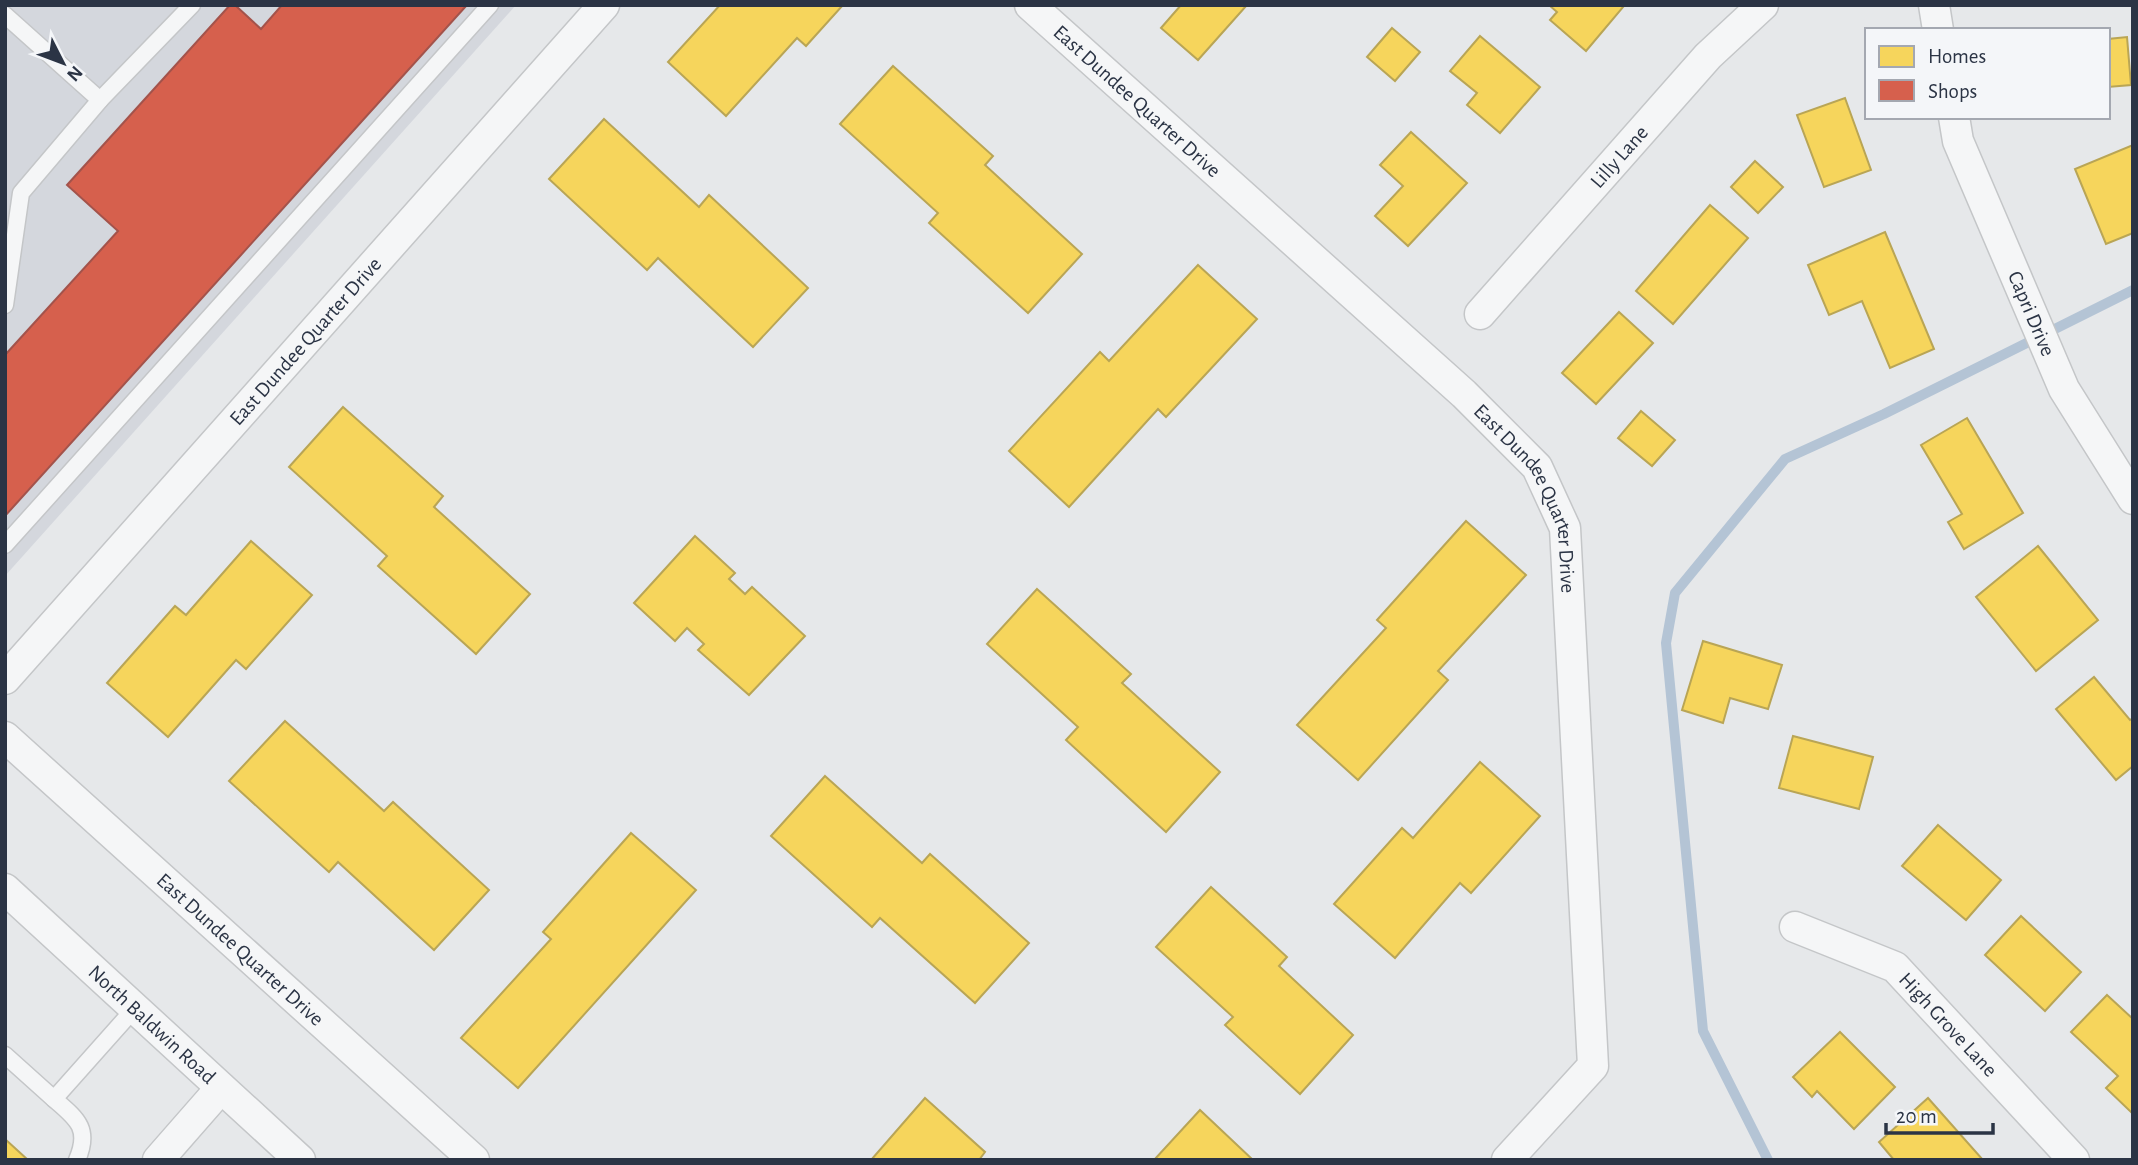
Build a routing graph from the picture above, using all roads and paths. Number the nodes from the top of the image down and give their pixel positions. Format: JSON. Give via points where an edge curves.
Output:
{"nodes":[{"id":1,"x":192,"y":5,"type":"edge"},
{"id":2,"x":490,"y":5,"type":"edge"},
{"id":3,"x":604,"y":5,"type":"edge"},
{"id":4,"x":1030,"y":5,"type":"edge"},
{"id":5,"x":1763,"y":5,"type":"edge"},
{"id":6,"x":1934,"y":5,"type":"edge"},
{"id":7,"x":5,"y":15,"type":"edge"},
{"id":8,"x":1938,"y":28,"type":"edge"},
{"id":9,"x":100,"y":100,"type":"junction"},
{"id":10,"x":1954,"y":119,"type":"edge"},
{"id":11,"x":5,"y":305,"type":"edge"},
{"id":12,"x":1480,"y":314,"type":"dead end"},
{"id":13,"x":2133,"y":499,"type":"edge"},
{"id":14,"x":5,"y":545,"type":"edge"},
{"id":15,"x":5,"y":679,"type":"edge"},
{"id":16,"x":5,"y":737,"type":"edge"},
{"id":17,"x":5,"y":889,"type":"edge"},
{"id":18,"x":1794,"y":927,"type":"dead end"},
{"id":19,"x":135,"y":1008,"type":"junction"},
{"id":20,"x":5,"y":1055,"type":"edge"},
{"id":21,"x":222,"y":1088,"type":"junction"},
{"id":22,"x":54,"y":1098,"type":"junction"},
{"id":23,"x":77,"y":1160,"type":"edge"},
{"id":24,"x":158,"y":1160,"type":"edge"},
{"id":25,"x":300,"y":1160,"type":"edge"},
{"id":26,"x":474,"y":1160,"type":"edge"},
{"id":27,"x":1507,"y":1160,"type":"edge"},
{"id":28,"x":2074,"y":1160,"type":"edge"}],
"edges":[{"from":1,"to":9,"type":"lane"},
{"from":2,"to":14,"type":"lane"},
{"from":3,"to":15,"type":"street","name":"East Dundee Quarter Drive"},
{"from":4,"to":27,"type":"street","name":"East Dundee Quarter Drive","via":[[1464,394],[1537,467],[1565,527],[1593,1066]]},
{"from":5,"to":12,"type":"street","name":"Lilly Lane","via":[[1709,56]]},
{"from":6,"to":8,"type":"street"},
{"from":7,"to":9,"type":"lane"},
{"from":9,"to":11,"type":"lane","via":[[21,193]]},
{"from":10,"to":13,"type":"street","name":"Capri Drive","via":[[1958,141],[2064,389]]},
{"from":16,"to":26,"type":"street","name":"East Dundee Quarter Drive"},
{"from":17,"to":19,"type":"street","name":"North Baldwin Road"},
{"from":18,"to":28,"type":"street","name":"High Grove Lane","via":[[1895,967]]},
{"from":19,"to":21,"type":"street","name":"North Baldwin Road"},
{"from":19,"to":22,"type":"lane"},
{"from":20,"to":22,"type":"lane"},
{"from":21,"to":24,"type":"street"},
{"from":21,"to":25,"type":"street","name":"North Baldwin Road"},
{"from":22,"to":23,"type":"lane","via":[[79,1120],[83,1136]]}]}
